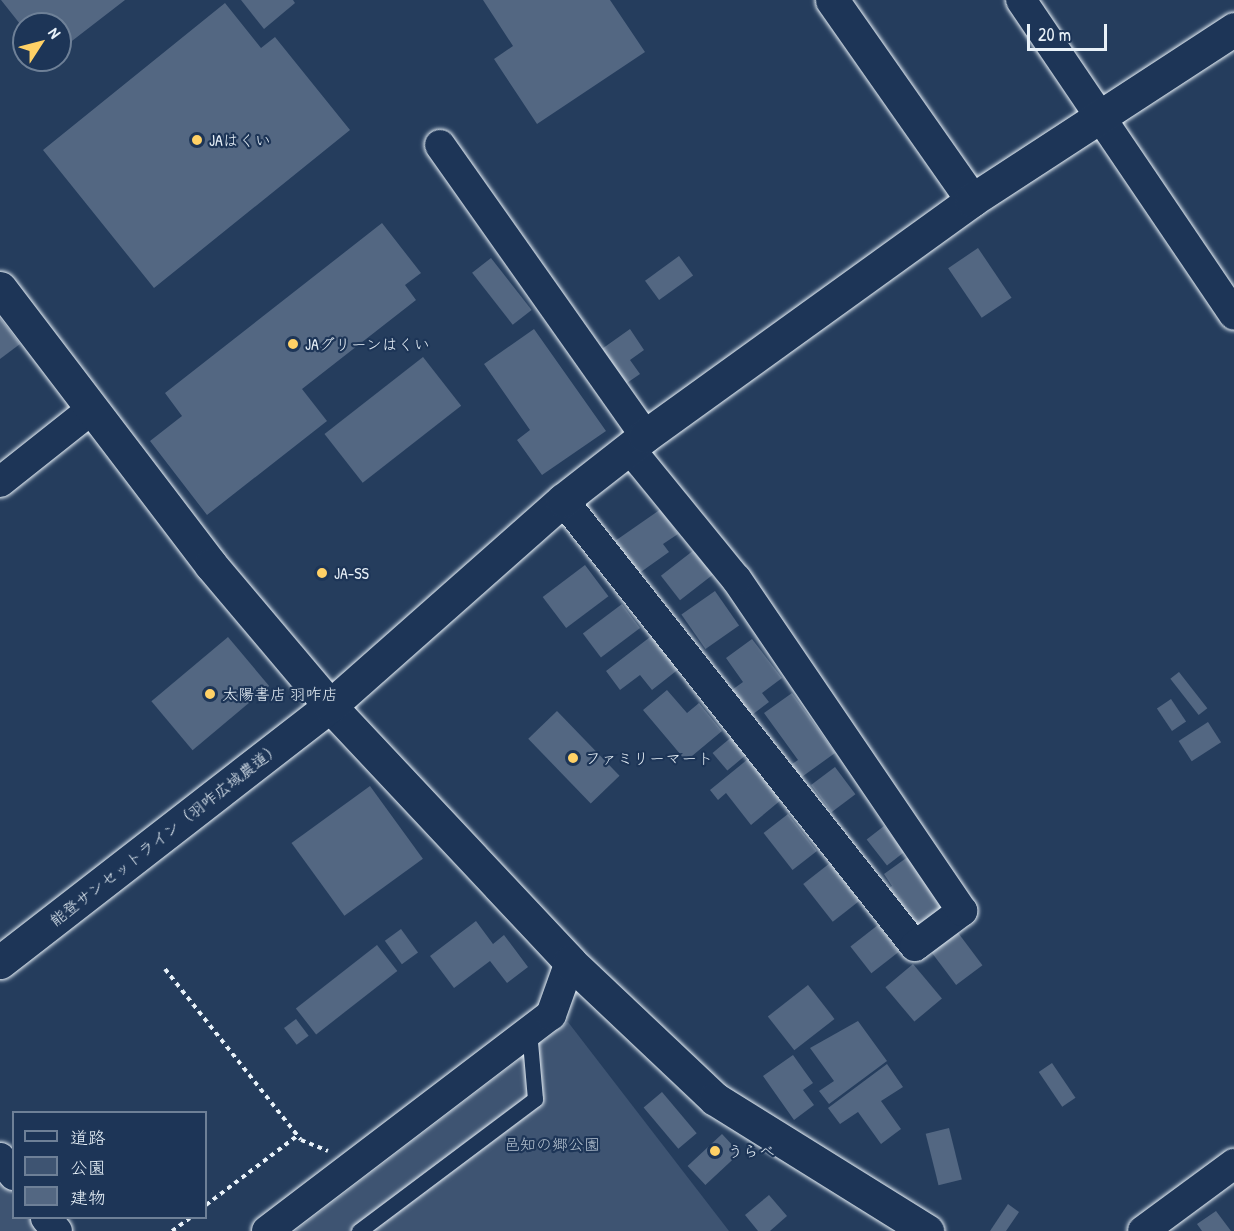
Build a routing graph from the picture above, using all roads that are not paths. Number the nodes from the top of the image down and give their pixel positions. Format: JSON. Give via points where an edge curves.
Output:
{"nodes":[{"id":1,"x":832,"y":0,"type":"edge"},
{"id":2,"x":1021,"y":0,"type":"edge"},
{"id":3,"x":1234,"y":29,"type":"edge"},
{"id":4,"x":1101,"y":118,"type":"junction"},
{"id":5,"x":440,"y":145,"type":"dead end"},
{"id":6,"x":972,"y":200,"type":"junction"},
{"id":7,"x":0,"y":288,"type":"edge"},
{"id":8,"x":1234,"y":315,"type":"edge"},
{"id":9,"x":92,"y":409,"type":"junction"},
{"id":10,"x":637,"y":442,"type":"junction"},
{"id":11,"x":0,"y":482,"type":"edge"},
{"id":12,"x":563,"y":500,"type":"junction"},
{"id":13,"x":330,"y":706,"type":"junction"},
{"id":14,"x":0,"y":962,"type":"edge"},
{"id":15,"x":570,"y":962,"type":"junction"},
{"id":16,"x":530,"y":1031,"type":"junction"},
{"id":17,"x":0,"y":1158,"type":"edge"},
{"id":18,"x":1234,"y":1164,"type":"edge"},
{"id":19,"x":12,"y":1173,"type":"edge"},
{"id":20,"x":47,"y":1219,"type":"edge"},
{"id":21,"x":278,"y":1228,"type":"edge"},
{"id":22,"x":57,"y":1231,"type":"edge"},
{"id":23,"x":359,"y":1231,"type":"edge"},
{"id":24,"x":927,"y":1231,"type":"edge"},
{"id":25,"x":1143,"y":1231,"type":"edge"}],
"edges":[{"from":1,"to":6,"type":"street"},
{"from":2,"to":4,"type":"street"},
{"from":3,"to":4,"type":"street","name":"能登サンセットライン（羽咋広域農道）"},
{"from":4,"to":6,"type":"street","name":"能登サンセットライン（羽咋広域農道）"},
{"from":4,"to":8,"type":"street"},
{"from":5,"to":10,"type":"street"},
{"from":6,"to":10,"type":"street","name":"能登サンセットライン（羽咋広域農道）"},
{"from":7,"to":9,"type":"street"},
{"from":9,"to":11,"type":"street"},
{"from":9,"to":13,"type":"street","via":[[212,565]]},
{"from":10,"to":12,"type":"street","name":"能登サンセットライン（羽咋広域農道）"},
{"from":10,"to":12,"type":"street","via":[[736,579],[962,911],[915,946]]},
{"from":12,"to":13,"type":"street","name":"能登サンセットライン（羽咋広域農道）"},
{"from":13,"to":14,"type":"street","name":"能登サンセットライン（羽咋広域農道）"},
{"from":13,"to":15,"type":"street"},
{"from":15,"to":16,"type":"street","via":[[551,1015]]},
{"from":15,"to":24,"type":"street","via":[[715,1099]]},
{"from":16,"to":21,"type":"street"},
{"from":16,"to":23,"type":"lane","via":[[535,1098]]},
{"from":17,"to":19,"type":"street"},
{"from":18,"to":25,"type":"street"},
{"from":20,"to":22,"type":"street"}]}
